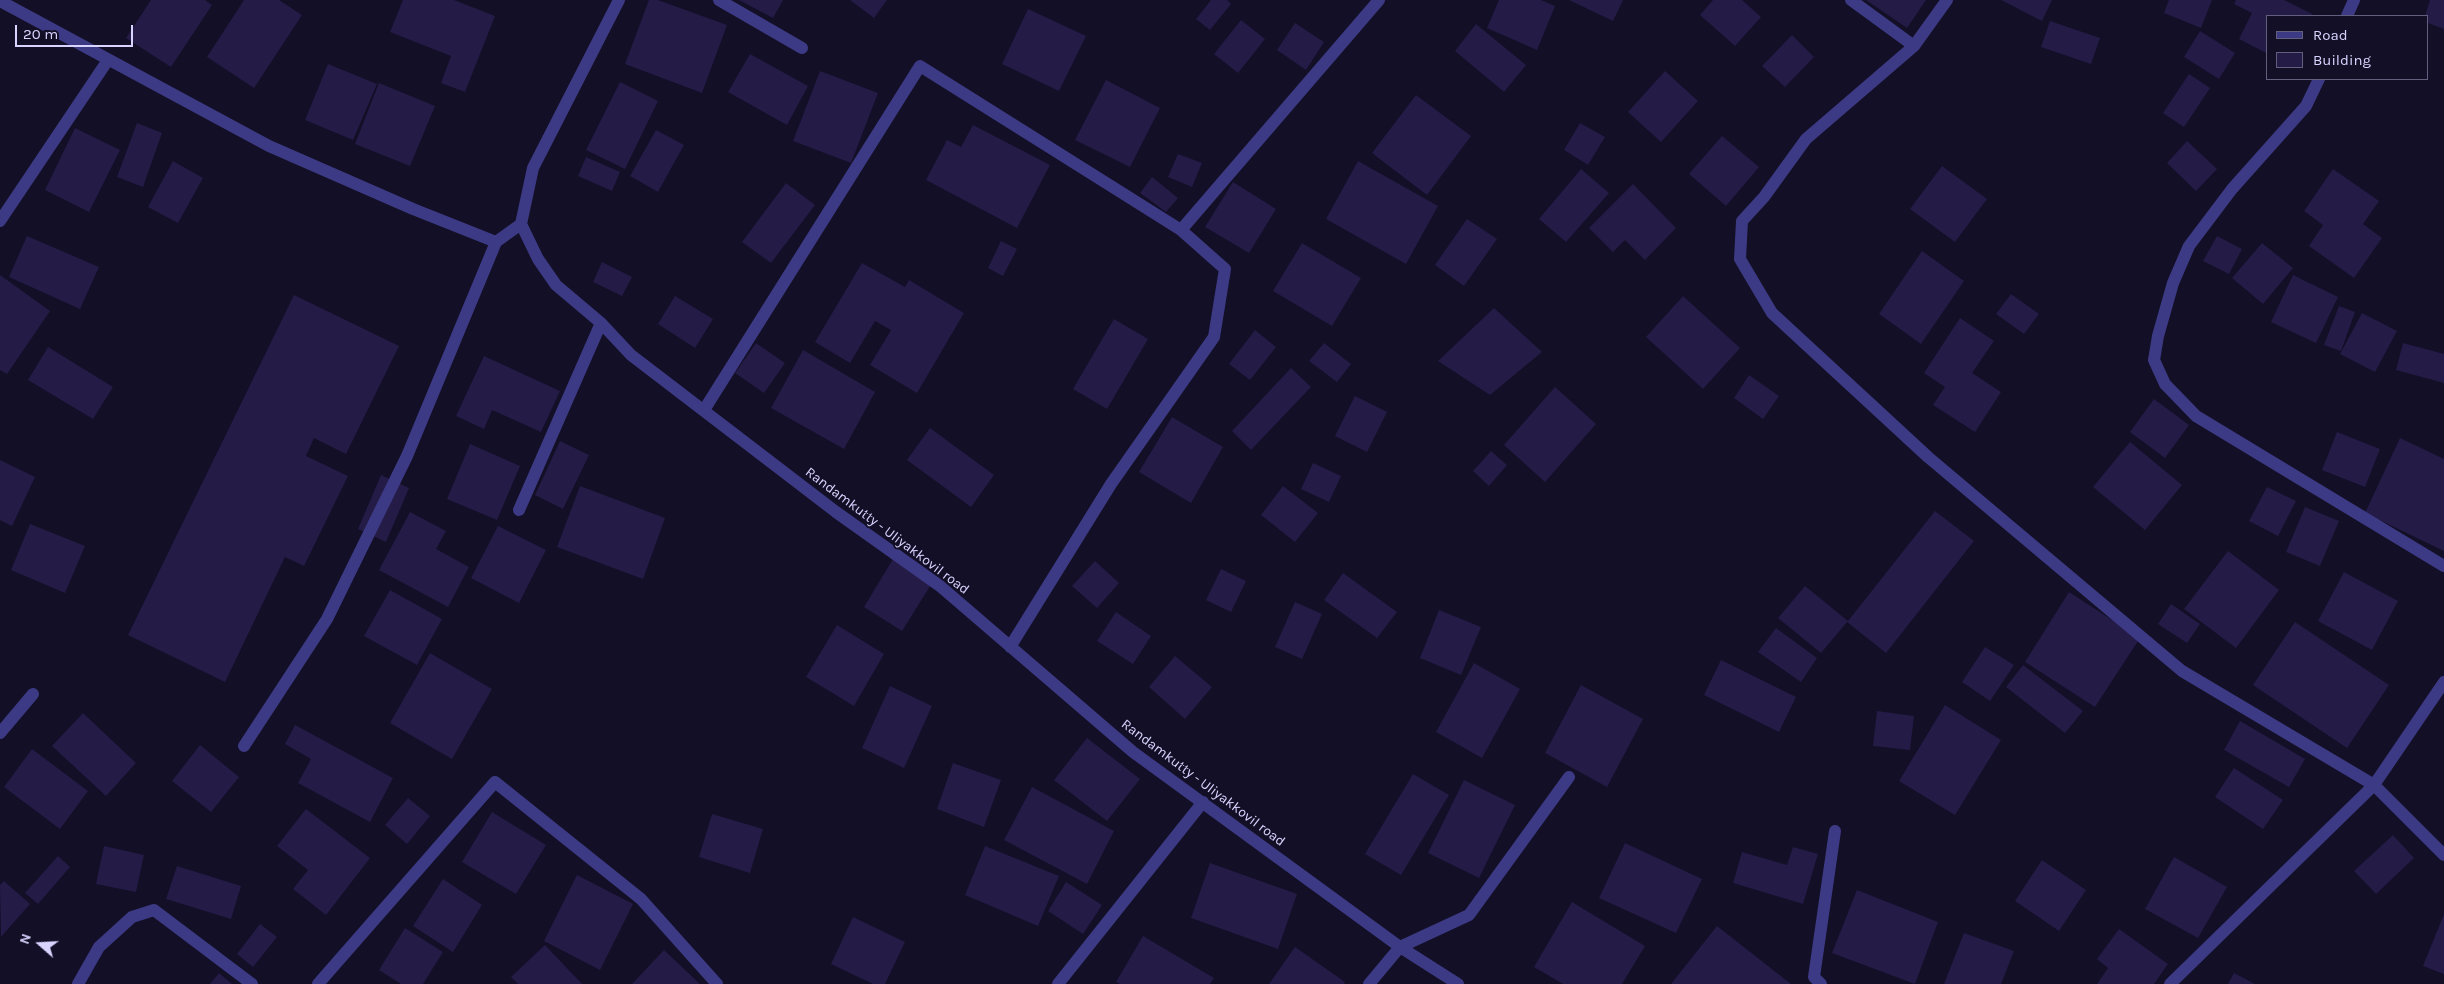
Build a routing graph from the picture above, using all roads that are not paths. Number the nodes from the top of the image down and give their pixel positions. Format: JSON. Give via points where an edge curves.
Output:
{"nodes":[{"id":1,"x":620,"y":0,"type":"edge"},
{"id":2,"x":719,"y":0,"type":"edge"},
{"id":3,"x":1379,"y":0,"type":"edge"},
{"id":4,"x":1851,"y":0,"type":"edge"},
{"id":5,"x":1947,"y":0,"type":"edge"},
{"id":6,"x":2354,"y":0,"type":"edge"},
{"id":7,"x":0,"y":1,"type":"edge"},
{"id":8,"x":2347,"y":15,"type":"edge"},
{"id":9,"x":1914,"y":46,"type":"junction"},
{"id":10,"x":802,"y":48,"type":"dead end"},
{"id":11,"x":108,"y":60,"type":"junction"},
{"id":12,"x":2319,"y":80,"type":"edge"},
{"id":13,"x":0,"y":221,"type":"edge"},
{"id":14,"x":521,"y":224,"type":"junction"},
{"id":15,"x":1181,"y":230,"type":"junction"},
{"id":16,"x":496,"y":242,"type":"junction"},
{"id":17,"x":601,"y":323,"type":"junction"},
{"id":18,"x":704,"y":410,"type":"junction"},
{"id":19,"x":519,"y":510,"type":"dead end"},
{"id":20,"x":2444,"y":566,"type":"edge"},
{"id":21,"x":1010,"y":647,"type":"junction"},
{"id":22,"x":2444,"y":682,"type":"edge"},
{"id":23,"x":33,"y":694,"type":"dead end"},
{"id":24,"x":0,"y":733,"type":"edge"},
{"id":25,"x":244,"y":746,"type":"dead end"},
{"id":26,"x":1569,"y":777,"type":"dead end"},
{"id":27,"x":2374,"y":785,"type":"junction"},
{"id":28,"x":1203,"y":802,"type":"junction"},
{"id":29,"x":1835,"y":831,"type":"dead end"},
{"id":30,"x":2444,"y":855,"type":"edge"},
{"id":31,"x":1400,"y":947,"type":"junction"},
{"id":32,"x":78,"y":984,"type":"edge"},
{"id":33,"x":252,"y":984,"type":"edge"},
{"id":34,"x":318,"y":984,"type":"edge"},
{"id":35,"x":717,"y":984,"type":"edge"},
{"id":36,"x":1058,"y":984,"type":"edge"},
{"id":37,"x":1369,"y":984,"type":"edge"},
{"id":38,"x":1458,"y":984,"type":"edge"},
{"id":39,"x":1821,"y":984,"type":"edge"},
{"id":40,"x":2170,"y":984,"type":"edge"}],
"edges":[{"from":1,"to":14,"type":"street","via":[[533,168]]},
{"from":2,"to":10,"type":"street"},
{"from":3,"to":15,"type":"street"},
{"from":4,"to":9,"type":"street"},
{"from":5,"to":9,"type":"street"},
{"from":6,"to":8,"type":"street"},
{"from":7,"to":11,"type":"street"},
{"from":9,"to":27,"type":"street","via":[[1806,138],[1764,197],[1742,221],[1740,260],[1757,290],[1772,313],[1928,456],[2182,671]]},
{"from":11,"to":13,"type":"street"},
{"from":11,"to":16,"type":"street","via":[[269,146]]},
{"from":12,"to":20,"type":"street","via":[[2306,106],[2232,189],[2189,246],[2173,283],[2154,360],[2165,384],[2196,416]]},
{"from":14,"to":16,"type":"street"},
{"from":14,"to":17,"type":"street","name":"Randamkutty - Uliyakkovil road","via":[[538,259],[556,284]]},
{"from":15,"to":18,"type":"street","via":[[920,66]]},
{"from":15,"to":21,"type":"street","via":[[1225,269],[1214,337],[1111,484]]},
{"from":16,"to":25,"type":"street","via":[[408,456],[327,619]]},
{"from":17,"to":18,"type":"street","name":"Randamkutty - Uliyakkovil road","via":[[631,355]]},
{"from":17,"to":19,"type":"street"},
{"from":18,"to":21,"type":"street","name":"Randamkutty - Uliyakkovil road","via":[[836,512],[940,586]]},
{"from":21,"to":28,"type":"street","name":"Randamkutty - Uliyakkovil road","via":[[1133,752]]},
{"from":22,"to":27,"type":"street"},
{"from":23,"to":24,"type":"street"},
{"from":26,"to":31,"type":"street","via":[[1469,915]]},
{"from":27,"to":30,"type":"street"},
{"from":27,"to":40,"type":"street"},
{"from":28,"to":31,"type":"street","name":"Randamkutty - Uliyakkovil road"},
{"from":28,"to":36,"type":"street"},
{"from":29,"to":39,"type":"street","via":[[1814,977]]},
{"from":31,"to":37,"type":"street"},
{"from":31,"to":38,"type":"street","name":"Randamkutty - Uliyakkovil road"},
{"from":32,"to":33,"type":"street","via":[[98,947],[132,917],[154,910]]},
{"from":34,"to":35,"type":"street","via":[[494,782],[641,899]]}]}
